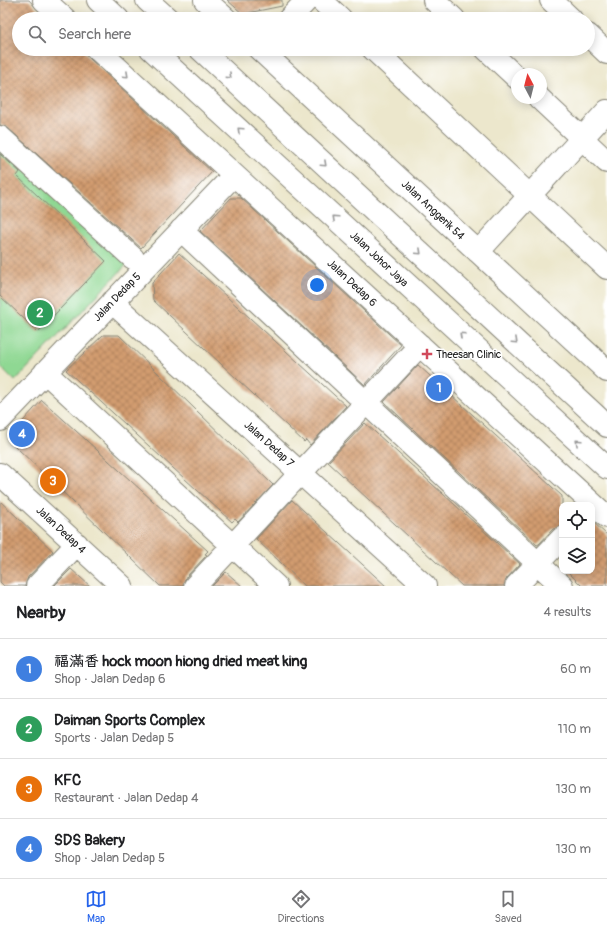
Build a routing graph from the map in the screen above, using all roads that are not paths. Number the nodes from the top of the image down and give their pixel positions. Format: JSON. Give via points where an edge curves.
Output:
{"nodes":[{"id":1,"x":44,"y":0,"type":"edge"},
{"id":2,"x":98,"y":0,"type":"edge"},
{"id":3,"x":147,"y":0,"type":"edge"},
{"id":4,"x":205,"y":0,"type":"edge"},
{"id":5,"x":307,"y":0,"type":"edge"},
{"id":6,"x":321,"y":0,"type":"edge"},
{"id":7,"x":434,"y":0,"type":"edge"},
{"id":8,"x":551,"y":0,"type":"edge"},
{"id":9,"x":57,"y":12,"type":"edge"},
{"id":10,"x":111,"y":12,"type":"edge"},
{"id":11,"x":160,"y":12,"type":"edge"},
{"id":12,"x":218,"y":12,"type":"edge"},
{"id":13,"x":296,"y":12,"type":"edge"},
{"id":14,"x":334,"y":12,"type":"edge"},
{"id":15,"x":447,"y":12,"type":"edge"},
{"id":16,"x":564,"y":12,"type":"edge"},
{"id":17,"x":595,"y":41,"type":"edge"},
{"id":18,"x":607,"y":52,"type":"edge"},
{"id":19,"x":105,"y":56,"type":"edge"},
{"id":20,"x":159,"y":56,"type":"edge"},
{"id":21,"x":208,"y":56,"type":"edge"},
{"id":22,"x":268,"y":56,"type":"edge"},
{"id":23,"x":380,"y":56,"type":"edge"},
{"id":24,"x":493,"y":56,"type":"edge"},
{"id":25,"x":511,"y":72,"type":"edge"},
{"id":26,"x":545,"y":104,"type":"edge"},
{"id":27,"x":607,"y":111,"type":"edge"},
{"id":28,"x":0,"y":137,"type":"edge"},
{"id":29,"x":582,"y":138,"type":"junction"},
{"id":30,"x":607,"y":162,"type":"edge"},
{"id":31,"x":234,"y":175,"type":"junction"},
{"id":32,"x":530,"y":196,"type":"junction"},
{"id":33,"x":181,"y":230,"type":"junction"},
{"id":34,"x":478,"y":252,"type":"junction"},
{"id":35,"x":133,"y":258,"type":"dead end"},
{"id":36,"x":607,"y":268,"type":"edge"},
{"id":37,"x":112,"y":302,"type":"junction"},
{"id":38,"x":420,"y":345,"type":"junction"},
{"id":39,"x":607,"y":371,"type":"edge"},
{"id":40,"x":46,"y":372,"type":"junction"},
{"id":41,"x":366,"y":403,"type":"junction"},
{"id":42,"x":0,"y":420,"type":"edge"},
{"id":43,"x":607,"y":426,"type":"edge"},
{"id":44,"x":607,"y":468,"type":"edge"},
{"id":45,"x":300,"y":473,"type":"junction"},
{"id":46,"x":0,"y":474,"type":"edge"},
{"id":47,"x":598,"y":510,"type":"edge"},
{"id":48,"x":559,"y":541,"type":"edge"},
{"id":49,"x":77,"y":544,"type":"junction"},
{"id":50,"x":232,"y":545,"type":"junction"},
{"id":51,"x":538,"y":563,"type":"junction"},
{"id":52,"x":37,"y":586,"type":"edge"},
{"id":53,"x":122,"y":586,"type":"edge"},
{"id":54,"x":195,"y":586,"type":"edge"},
{"id":55,"x":276,"y":586,"type":"edge"},
{"id":56,"x":425,"y":586,"type":"edge"},
{"id":57,"x":516,"y":586,"type":"edge"},
{"id":58,"x":562,"y":586,"type":"edge"}],
"edges":[{"from":1,"to":9,"type":"street"},
{"from":2,"to":10,"type":"street"},
{"from":3,"to":11,"type":"street"},
{"from":4,"to":12,"type":"street"},
{"from":5,"to":13,"type":"street"},
{"from":6,"to":14,"type":"street"},
{"from":7,"to":15,"type":"street"},
{"from":8,"to":16,"type":"street"},
{"from":17,"to":18,"type":"street"},
{"from":19,"to":31,"type":"street","name":"Jalan Dedap 6","one_way":true},
{"from":44,"to":20,"type":"street","name":"Jalan Johor Jaya","one_way":true},
{"from":21,"to":43,"type":"street","one_way":true},
{"from":22,"to":34,"type":"street","name":"Jalan Anggerik 54"},
{"from":23,"to":32,"type":"street"},
{"from":24,"to":25,"type":"street"},
{"from":26,"to":29,"type":"street"},
{"from":27,"to":29,"type":"street"},
{"from":28,"to":35,"type":"street"},
{"from":29,"to":30,"type":"street"},
{"from":29,"to":32,"type":"street"},
{"from":31,"to":33,"type":"street","name":"Jalan Dedap 5"},
{"from":31,"to":38,"type":"street","name":"Jalan Dedap 6"},
{"from":32,"to":34,"type":"street"},
{"from":32,"to":36,"type":"street"},
{"from":33,"to":37,"type":"street","name":"Jalan Dedap 5"},
{"from":33,"to":41,"type":"street"},
{"from":34,"to":39,"type":"street","name":"Jalan Anggerik 54"},
{"from":37,"to":40,"type":"street","name":"Jalan Dedap 5"},
{"from":37,"to":45,"type":"street","name":"Jalan Dedap 7"},
{"from":38,"to":41,"type":"street"},
{"from":38,"to":47,"type":"street","name":"Jalan Dedap 6"},
{"from":40,"to":42,"type":"street","name":"Jalan Dedap 5"},
{"from":40,"to":50,"type":"street"},
{"from":41,"to":45,"type":"street"},
{"from":41,"to":51,"type":"street"},
{"from":45,"to":50,"type":"street"},
{"from":45,"to":56,"type":"street","name":"Jalan Dedap 7"},
{"from":46,"to":49,"type":"street","name":"Jalan Dedap 4"},
{"from":48,"to":51,"type":"street"},
{"from":49,"to":52,"type":"street"},
{"from":49,"to":53,"type":"street","name":"Jalan Dedap 4"},
{"from":50,"to":54,"type":"street"},
{"from":50,"to":55,"type":"street"},
{"from":51,"to":57,"type":"street"},
{"from":51,"to":58,"type":"street"}]}
